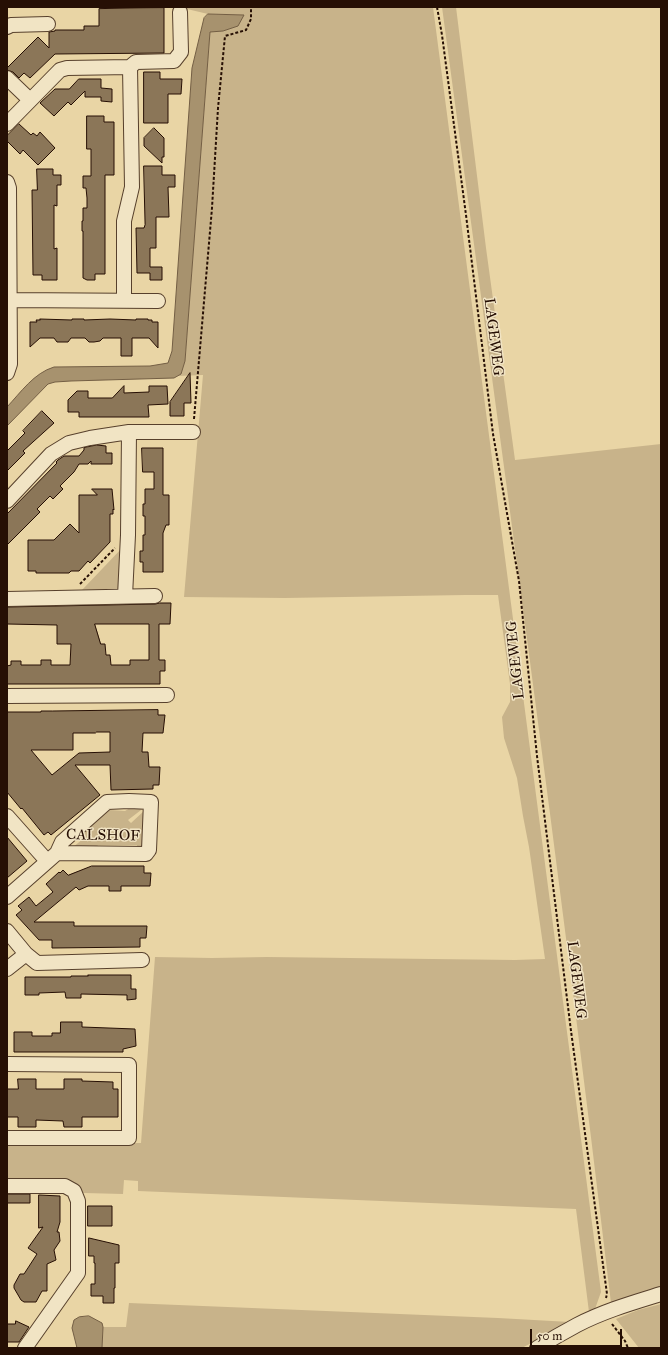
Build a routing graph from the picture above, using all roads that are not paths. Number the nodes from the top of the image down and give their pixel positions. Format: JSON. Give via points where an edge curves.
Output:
{"nodes":[{"id":1,"x":180,"y":12,"type":"dead end"},
{"id":2,"x":48,"y":24,"type":"dead end"},
{"id":3,"x":7,"y":27,"type":"edge"},
{"id":4,"x":130,"y":67,"type":"junction"},
{"id":5,"x":7,"y":78,"type":"edge"},
{"id":6,"x":30,"y":100,"type":"junction"},
{"id":7,"x":7,"y":124,"type":"edge"},
{"id":8,"x":7,"y":182,"type":"edge"},
{"id":9,"x":9,"y":300,"type":"junction"},
{"id":10,"x":124,"y":301,"type":"junction"},
{"id":11,"x":158,"y":302,"type":"dead end"},
{"id":12,"x":7,"y":373,"type":"edge"},
{"id":13,"x":130,"y":432,"type":"junction"},
{"id":14,"x":193,"y":432,"type":"road end"},
{"id":15,"x":7,"y":499,"type":"edge"},
{"id":16,"x":125,"y":596,"type":"junction"},
{"id":17,"x":155,"y":596,"type":"dead end"},
{"id":18,"x":7,"y":599,"type":"edge"},
{"id":19,"x":167,"y":695,"type":"dead end"},
{"id":20,"x":7,"y":696,"type":"edge"},
{"id":21,"x":7,"y":816,"type":"edge"},
{"id":22,"x":52,"y":857,"type":"junction"},
{"id":23,"x":7,"y":897,"type":"edge"},
{"id":24,"x":7,"y":931,"type":"edge"},
{"id":25,"x":26,"y":954,"type":"junction"},
{"id":26,"x":142,"y":960,"type":"dead end"},
{"id":27,"x":7,"y":969,"type":"edge"},
{"id":28,"x":7,"y":1064,"type":"edge"},
{"id":29,"x":7,"y":1138,"type":"edge"},
{"id":30,"x":7,"y":1186,"type":"edge"},
{"id":31,"x":661,"y":1294,"type":"edge"},
{"id":32,"x":25,"y":1348,"type":"edge"},
{"id":33,"x":537,"y":1348,"type":"edge"}],
"edges":[{"from":1,"to":4,"type":"street","via":[[180,52],[174,61],[136,62]]},
{"from":2,"to":3,"type":"street"},
{"from":4,"to":6,"type":"street","via":[[60,70]]},
{"from":4,"to":10,"type":"street","via":[[132,187],[124,221]]},
{"from":5,"to":6,"type":"street"},
{"from":6,"to":7,"type":"street"},
{"from":8,"to":9,"type":"street"},
{"from":9,"to":10,"type":"street"},
{"from":9,"to":12,"type":"street","via":[[10,364]]},
{"from":10,"to":11,"type":"street"},
{"from":13,"to":14,"type":"street"},
{"from":13,"to":15,"type":"street","via":[[68,443],[51,454]]},
{"from":13,"to":16,"type":"street"},
{"from":16,"to":17,"type":"street"},
{"from":16,"to":18,"type":"street"},
{"from":19,"to":20,"type":"street"},
{"from":21,"to":22,"type":"street"},
{"from":22,"to":22,"type":"street","name":"CALSHOF","via":[[146,854],[152,802],[107,802],[62,842]]},
{"from":22,"to":23,"type":"street","name":"CALSHOF"},
{"from":24,"to":25,"type":"street"},
{"from":25,"to":26,"type":"street","via":[[37,963]]},
{"from":25,"to":27,"type":"street"},
{"from":28,"to":29,"type":"street","via":[[129,1065],[129,1138]]},
{"from":30,"to":32,"type":"street","via":[[65,1186],[74,1191],[78,1201],[78,1273]]},
{"from":31,"to":33,"type":"street","via":[[604,1313]]}]}
